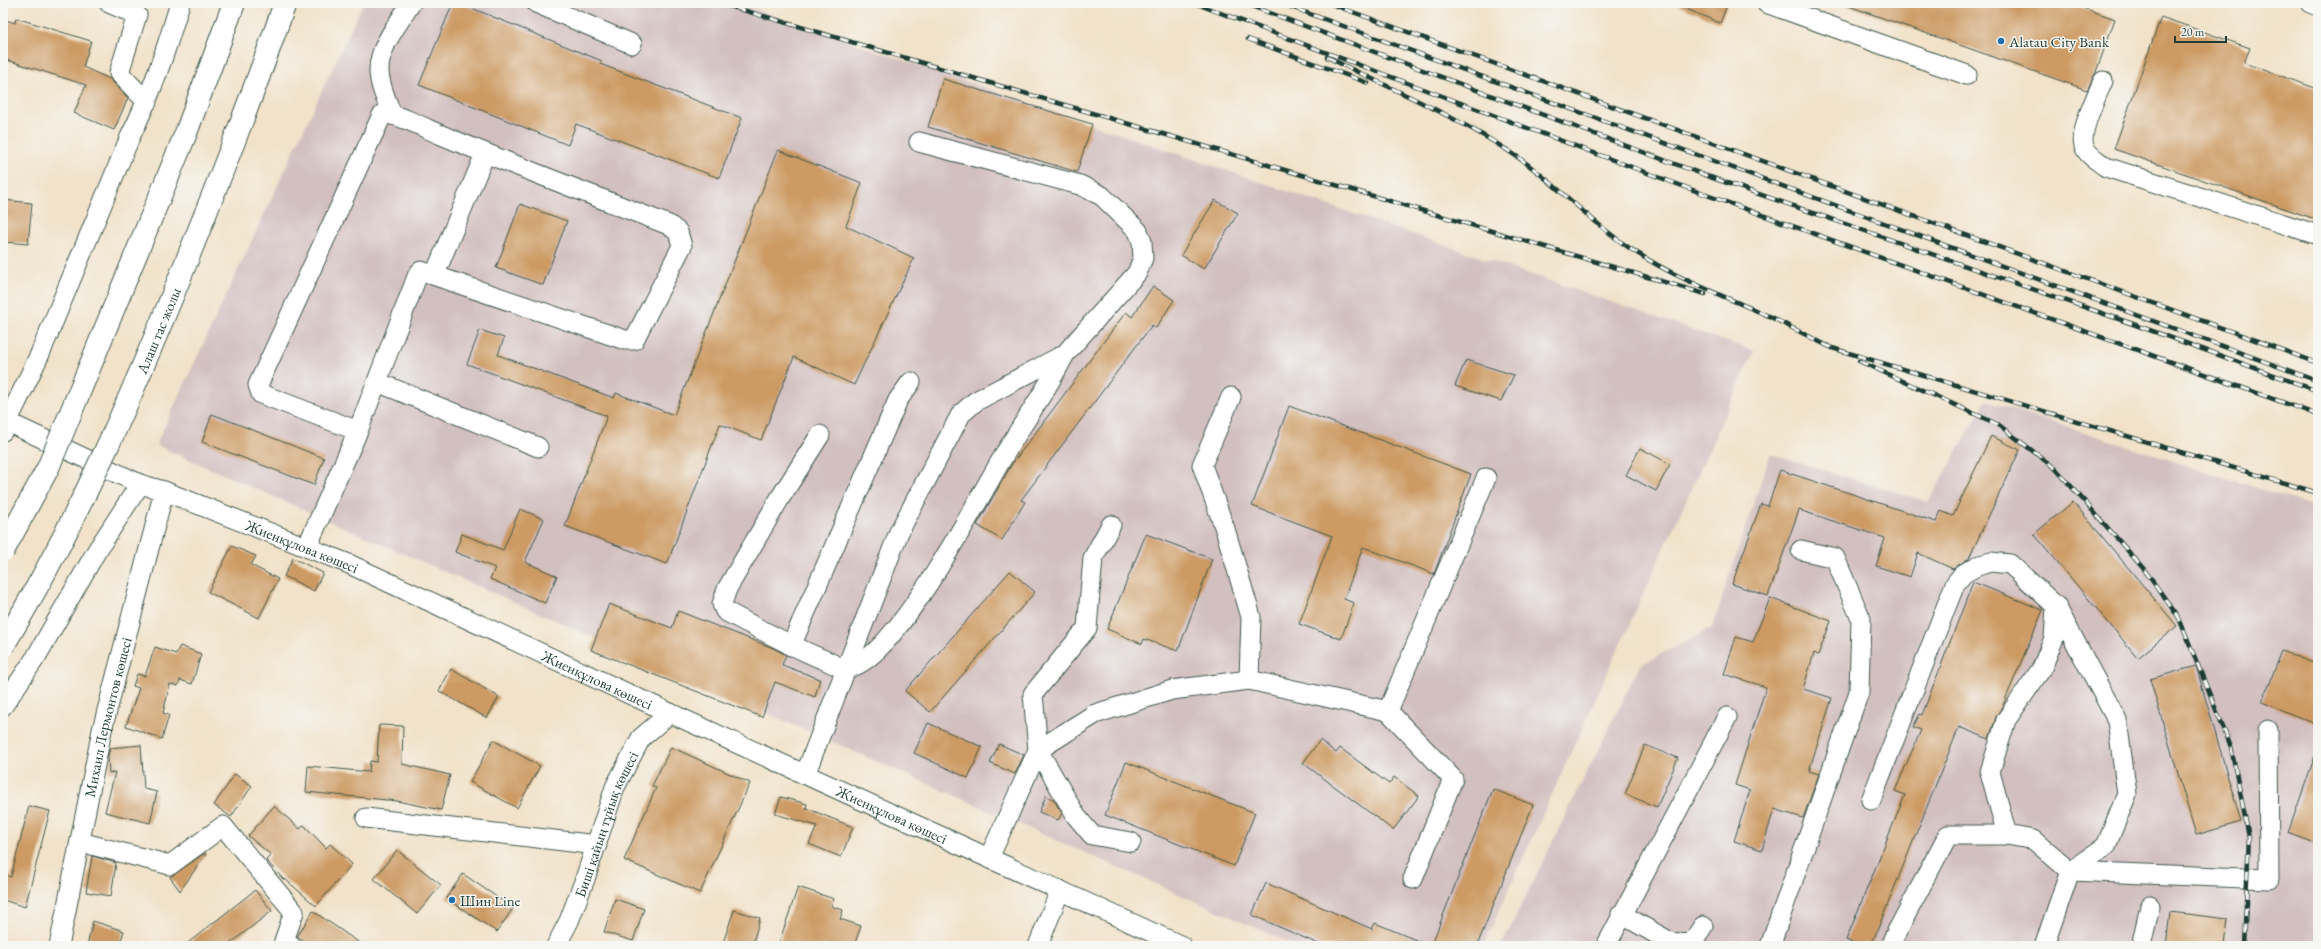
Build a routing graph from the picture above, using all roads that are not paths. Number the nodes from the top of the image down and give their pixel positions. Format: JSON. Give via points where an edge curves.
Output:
{"nodes":[{"id":1,"x":109,"y":3,"type":"edge"},
{"id":2,"x":180,"y":3,"type":"edge"},
{"id":3,"x":234,"y":3,"type":"edge"},
{"id":4,"x":285,"y":3,"type":"edge"},
{"id":5,"x":410,"y":3,"type":"edge"},
{"id":6,"x":536,"y":3,"type":"edge"},
{"id":7,"x":1766,"y":3,"type":"edge"},
{"id":8,"x":2310,"y":3,"type":"edge"},
{"id":9,"x":2318,"y":6,"type":"edge"},
{"id":10,"x":632,"y":44,"type":"dead end"},
{"id":11,"x":1967,"y":75,"type":"dead end"},
{"id":12,"x":2103,"y":81,"type":"dead end"},
{"id":13,"x":147,"y":102,"type":"junction"},
{"id":14,"x":392,"y":115,"type":"junction"},
{"id":15,"x":919,"y":142,"type":"dead end"},
{"id":16,"x":485,"y":154,"type":"junction"},
{"id":17,"x":2318,"y":236,"type":"edge"},
{"id":18,"x":435,"y":274,"type":"junction"},
{"id":19,"x":1065,"y":354,"type":"junction"},
{"id":20,"x":377,"y":382,"type":"junction"},
{"id":21,"x":911,"y":382,"type":"dead end"},
{"id":22,"x":1231,"y":397,"type":"dead end"},
{"id":23,"x":5,"y":425,"type":"edge"},
{"id":24,"x":358,"y":431,"type":"junction"},
{"id":25,"x":820,"y":435,"type":"dead end"},
{"id":26,"x":538,"y":447,"type":"dead end"},
{"id":27,"x":1486,"y":478,"type":"dead end"},
{"id":28,"x":140,"y":484,"type":"junction"},
{"id":29,"x":164,"y":491,"type":"junction"},
{"id":30,"x":1111,"y":524,"type":"dead end"},
{"id":31,"x":307,"y":547,"type":"junction"},
{"id":32,"x":1801,"y":550,"type":"dead end"},
{"id":33,"x":3,"y":551,"type":"edge"},
{"id":34,"x":2056,"y":606,"type":"junction"},
{"id":35,"x":3,"y":646,"type":"edge"},
{"id":36,"x":791,"y":646,"type":"junction"},
{"id":37,"x":845,"y":668,"type":"junction"},
{"id":38,"x":1249,"y":680,"type":"junction"},
{"id":39,"x":3,"y":706,"type":"edge"},
{"id":40,"x":1388,"y":711,"type":"junction"},
{"id":41,"x":670,"y":713,"type":"junction"},
{"id":42,"x":1727,"y":717,"type":"dead end"},
{"id":43,"x":2268,"y":730,"type":"dead end"},
{"id":44,"x":1038,"y":750,"type":"junction"},
{"id":45,"x":805,"y":775,"type":"junction"},
{"id":46,"x":1872,"y":800,"type":"dead end"},
{"id":47,"x":366,"y":818,"type":"dead end"},
{"id":48,"x":2007,"y":835,"type":"junction"},
{"id":49,"x":80,"y":842,"type":"junction"},
{"id":50,"x":1131,"y":842,"type":"dead end"},
{"id":51,"x":597,"y":845,"type":"junction"},
{"id":52,"x":989,"y":858,"type":"junction"},
{"id":53,"x":2070,"y":871,"type":"junction"},
{"id":54,"x":1413,"y":879,"type":"dead end"},
{"id":55,"x":1060,"y":890,"type":"junction"},
{"id":56,"x":2150,"y":906,"type":"dead end"},
{"id":57,"x":1621,"y":914,"type":"junction"},
{"id":58,"x":1703,"y":926,"type":"dead end"},
{"id":59,"x":1893,"y":939,"type":"dead end"},
{"id":60,"x":287,"y":944,"type":"edge"},
{"id":61,"x":58,"y":946,"type":"edge"},
{"id":62,"x":556,"y":946,"type":"edge"},
{"id":63,"x":1038,"y":946,"type":"edge"},
{"id":64,"x":1182,"y":946,"type":"edge"},
{"id":65,"x":1606,"y":946,"type":"edge"},
{"id":66,"x":1770,"y":946,"type":"edge"},
{"id":67,"x":2044,"y":946,"type":"edge"},
{"id":68,"x":2141,"y":946,"type":"edge"}],
"edges":[{"from":1,"to":13,"type":"street","via":[[137,15],[119,73]]},
{"from":2,"to":13,"type":"street"},
{"from":3,"to":33,"type":"main road","bridge":true,"via":[[186,132],[48,468]]},
{"from":4,"to":35,"type":"main road","name":"Алаш тас жолы","bridge":true,"via":[[256,89],[153,344],[66,534]]},
{"from":5,"to":14,"type":"street","via":[[381,56],[379,71]]},
{"from":6,"to":10,"type":"street"},
{"from":7,"to":11,"type":"street"},
{"from":8,"to":9,"type":"street"},
{"from":12,"to":17,"type":"street","via":[[2084,131],[2084,145],[2092,157],[2106,167]]},
{"from":13,"to":23,"type":"street","via":[[40,354]]},
{"from":14,"to":16,"type":"street"},
{"from":14,"to":24,"type":"street","via":[[385,114],[381,117],[258,385],[261,394]]},
{"from":15,"to":19,"type":"street","via":[[1080,185],[1102,196],[1138,231],[1143,258],[1137,273]]},
{"from":16,"to":18,"type":"street"},
{"from":16,"to":18,"type":"street","via":[[669,225],[678,232],[682,246],[634,340],[625,340]]},
{"from":18,"to":20,"type":"street","via":[[421,271],[418,274]]},
{"from":19,"to":37,"type":"street","via":[[940,567],[889,637],[874,653],[858,664]]},
{"from":19,"to":37,"type":"street","via":[[976,400],[961,414],[899,532]]},
{"from":20,"to":24,"type":"street"},
{"from":20,"to":26,"type":"street"},
{"from":21,"to":36,"type":"street","via":[[898,400]]},
{"from":22,"to":38,"type":"street","via":[[1202,465],[1225,529],[1251,617]]},
{"from":23,"to":28,"type":"street","name":"Жиенқұлова көшесі"},
{"from":24,"to":31,"type":"street"},
{"from":25,"to":36,"type":"street","via":[[727,589],[722,604],[725,611]]},
{"from":27,"to":40,"type":"street"},
{"from":28,"to":29,"type":"street","name":"Жиенқұлова көшесі"},
{"from":28,"to":39,"type":"street","via":[[96,552],[36,657]]},
{"from":29,"to":31,"type":"street","name":"Жиенқұлова көшесі"},
{"from":29,"to":49,"type":"street","name":"Михаил Лермонтов көшесі","via":[[102,730]]},
{"from":30,"to":44,"type":"street","via":[[1093,558],[1087,628],[1033,694]]},
{"from":31,"to":41,"type":"street","name":"Жиенқұлова көшесі","via":[[349,564]]},
{"from":32,"to":66,"type":"street","via":[[1835,558],[1861,619],[1859,692]]},
{"from":34,"to":46,"type":"street","via":[[2010,564],[1991,562],[1963,574],[1955,584]]},
{"from":34,"to":48,"type":"street","via":[[2054,638],[2042,668],[2006,720],[1990,772]]},
{"from":34,"to":53,"type":"street","via":[[2117,720],[2127,794],[2106,846]]},
{"from":36,"to":37,"type":"street"},
{"from":37,"to":45,"type":"street"},
{"from":38,"to":40,"type":"street"},
{"from":38,"to":44,"type":"street","via":[[1172,690],[1096,714]]},
{"from":40,"to":54,"type":"street","via":[[1453,779]]},
{"from":41,"to":45,"type":"street","name":"Жиенқұлова көшесі"},
{"from":41,"to":51,"type":"street","name":"Биші қайың тұйық көшесі","via":[[641,738],[615,787]]},
{"from":42,"to":57,"type":"street"},
{"from":43,"to":53,"type":"street","via":[[2269,879]]},
{"from":44,"to":50,"type":"street","via":[[1076,816],[1092,835]]},
{"from":44,"to":52,"type":"street"},
{"from":45,"to":52,"type":"street","name":"Жиенқұлова көшесі"},
{"from":47,"to":51,"type":"street"},
{"from":48,"to":53,"type":"street","via":[[2034,840]]},
{"from":48,"to":59,"type":"street","via":[[1948,835]]},
{"from":49,"to":60,"type":"street","via":[[170,865],[223,826],[294,912]]},
{"from":49,"to":61,"type":"street","name":"Михаил Лермонтов көшесі"},
{"from":51,"to":62,"type":"street","name":"Биші қайың тұйық көшесі","via":[[569,921]]},
{"from":52,"to":55,"type":"street","name":"Жиенқұлова көшесі"},
{"from":53,"to":67,"type":"street"},
{"from":55,"to":63,"type":"street"},
{"from":55,"to":64,"type":"street","name":"Жиенқұлова көшесі"},
{"from":56,"to":68,"type":"street"},
{"from":57,"to":58,"type":"street","via":[[1674,944],[1692,943]]},
{"from":57,"to":65,"type":"street"}]}
